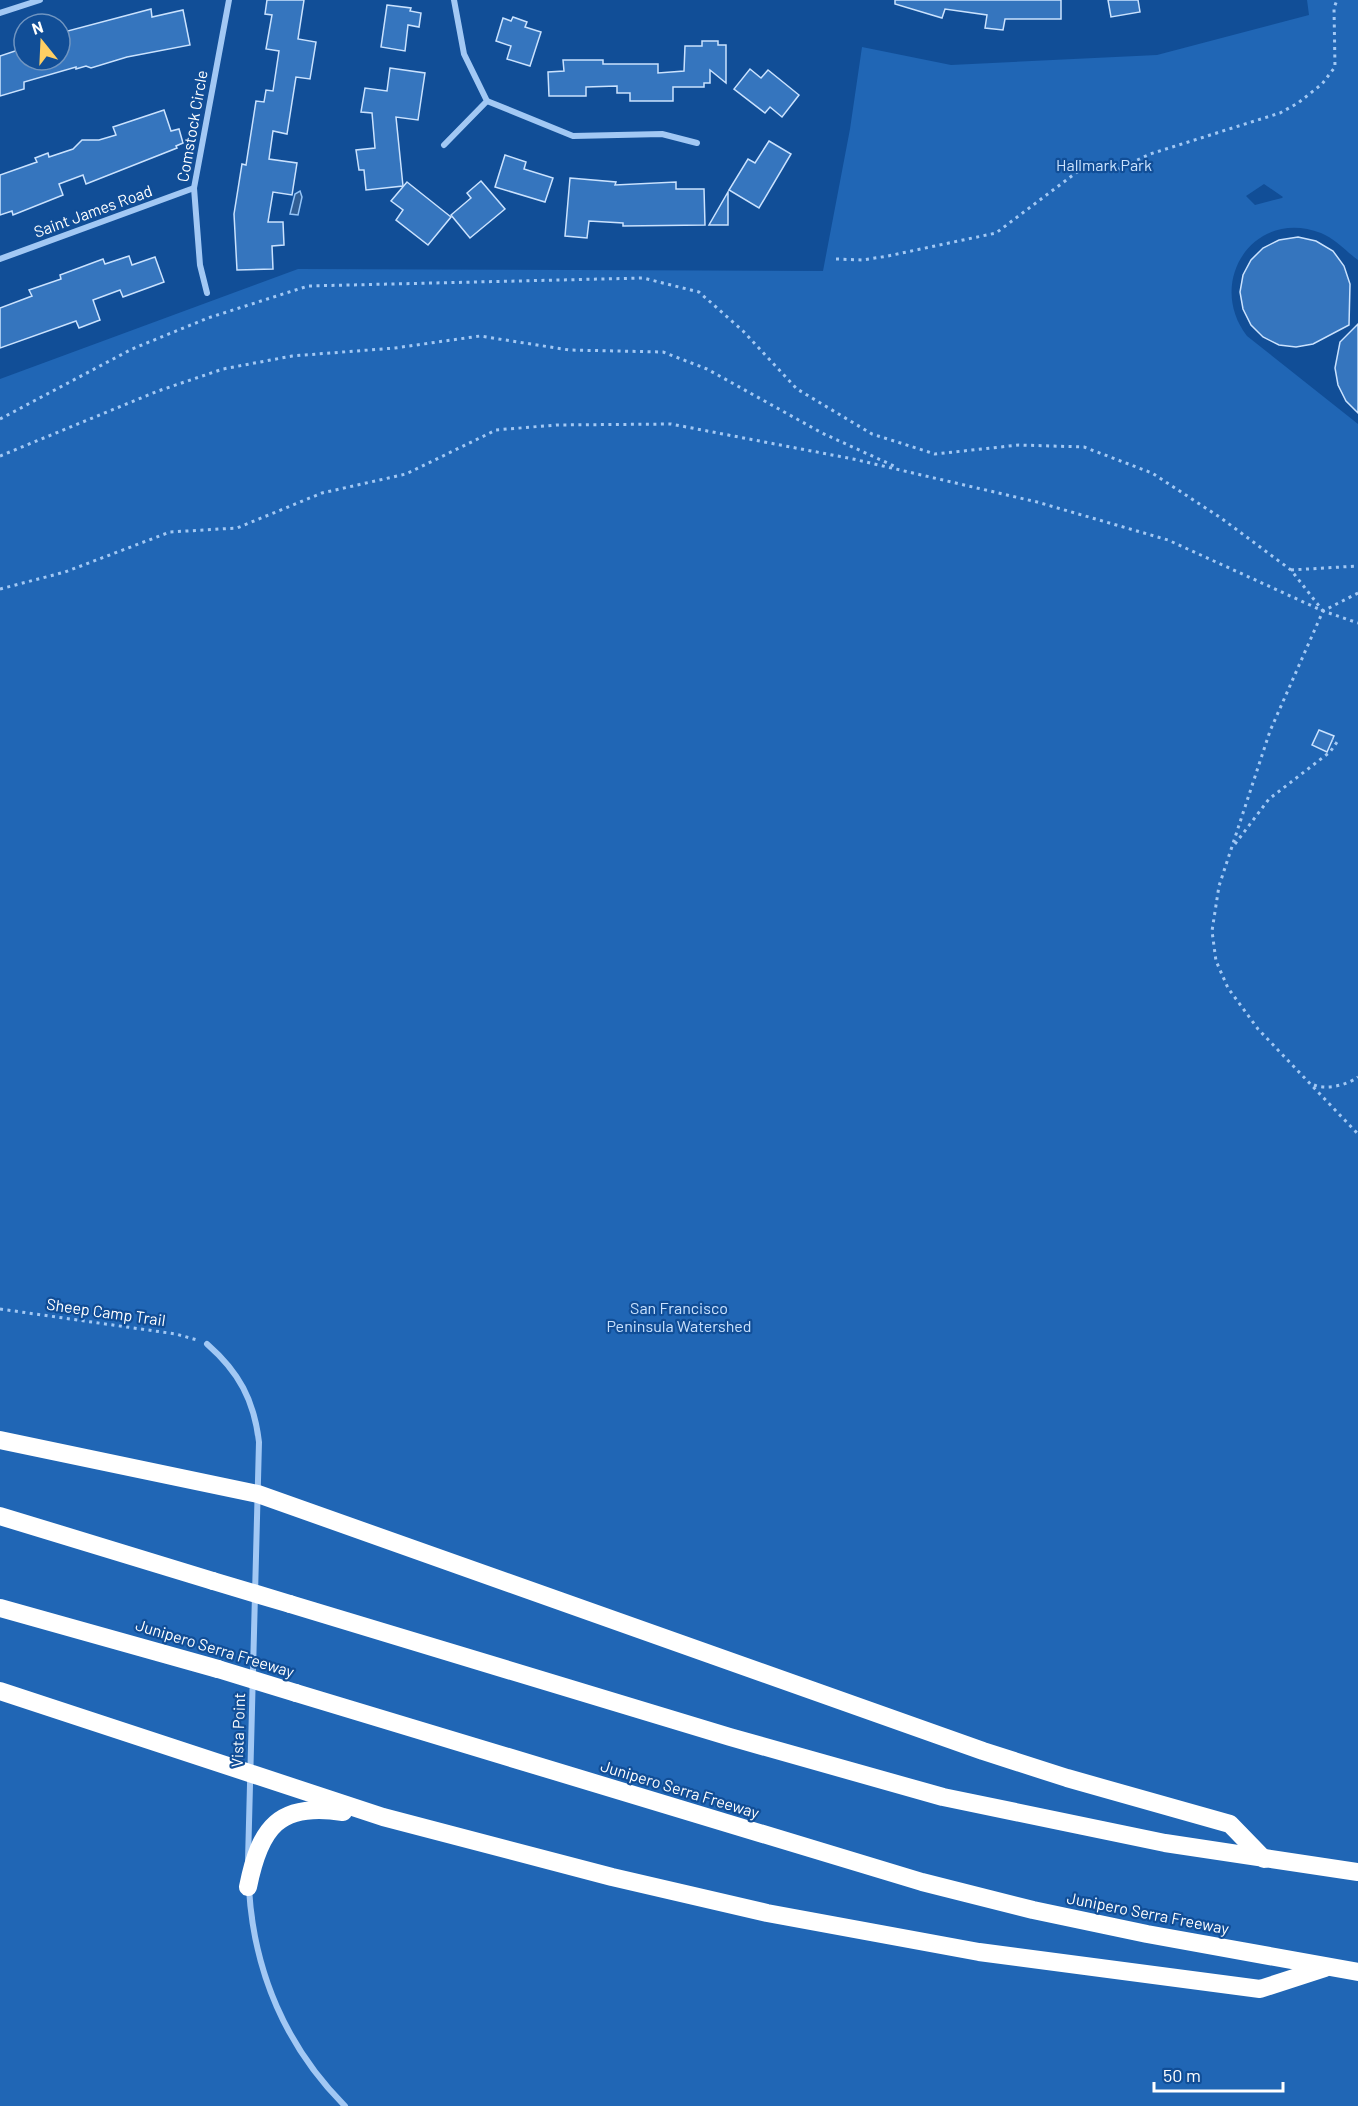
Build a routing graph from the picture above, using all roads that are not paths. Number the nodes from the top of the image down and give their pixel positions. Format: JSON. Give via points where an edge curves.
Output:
{"nodes":[{"id":1,"x":40,"y":0,"type":"edge"},
{"id":2,"x":229,"y":0,"type":"edge"},
{"id":3,"x":454,"y":0,"type":"edge"},
{"id":4,"x":0,"y":13,"type":"edge"},
{"id":5,"x":487,"y":101,"type":"junction"},
{"id":6,"x":697,"y":143,"type":"dead end"},
{"id":7,"x":444,"y":145,"type":"dead end"},
{"id":8,"x":194,"y":188,"type":"junction"},
{"id":9,"x":0,"y":259,"type":"edge"},
{"id":10,"x":207,"y":293,"type":"dead end"},
{"id":11,"x":207,"y":1344,"type":"road end"},
{"id":12,"x":0,"y":1440,"type":"edge"},
{"id":13,"x":258,"y":1494,"type":"junction"},
{"id":14,"x":0,"y":1516,"type":"edge"},
{"id":15,"x":0,"y":1608,"type":"edge"},
{"id":16,"x":0,"y":1691,"type":"edge"},
{"id":17,"x":250,"y":1772,"type":"junction"},
{"id":18,"x":383,"y":1817,"type":"junction"},
{"id":19,"x":1263,"y":1859,"type":"junction"},
{"id":20,"x":1358,"y":1872,"type":"edge"},
{"id":21,"x":248,"y":1887,"type":"junction"},
{"id":22,"x":1325,"y":1968,"type":"junction"},
{"id":23,"x":1358,"y":1972,"type":"edge"},
{"id":24,"x":345,"y":2106,"type":"edge"}],
"edges":[{"from":1,"to":4,"type":"street"},
{"from":2,"to":8,"type":"street","name":"Comstock Circle"},
{"from":3,"to":5,"type":"street","via":[[464,54]]},
{"from":5,"to":6,"type":"street","via":[[573,136],[662,134]]},
{"from":5,"to":7,"type":"street"},
{"from":8,"to":9,"type":"street","name":"Saint James Road"},
{"from":8,"to":10,"type":"street","name":"Comstock Circle","via":[[200,265]]},
{"from":11,"to":13,"type":"street","name":"Vista Point","via":[[240,1378],[250,1399],[259,1442]]},
{"from":12,"to":13,"type":"highway"},
{"from":13,"to":17,"type":"street","name":"Vista Point"},
{"from":13,"to":19,"type":"highway","via":[[983,1751],[1230,1824]]},
{"from":14,"to":19,"type":"highway","bridge":true,"via":[[730,1737],[943,1797]]},
{"from":15,"to":22,"type":"highway","name":"Junipero Serra Freeway","bridge":true,"via":[[922,1882],[1033,1910]]},
{"from":16,"to":17,"type":"highway"},
{"from":17,"to":18,"type":"highway"},
{"from":17,"to":21,"type":"street","name":"Vista Point"},
{"from":18,"to":21,"type":"highway","via":[[309,1809],[293,1813],[276,1823],[263,1838]]},
{"from":18,"to":22,"type":"highway","via":[[687,1895],[907,1940],[1260,1989]]},
{"from":19,"to":20,"type":"highway"},
{"from":21,"to":24,"type":"street","name":"Vista Point","via":[[260,1959],[279,2013],[309,2066]]},
{"from":22,"to":23,"type":"highway","name":"Junipero Serra Freeway"}]}
